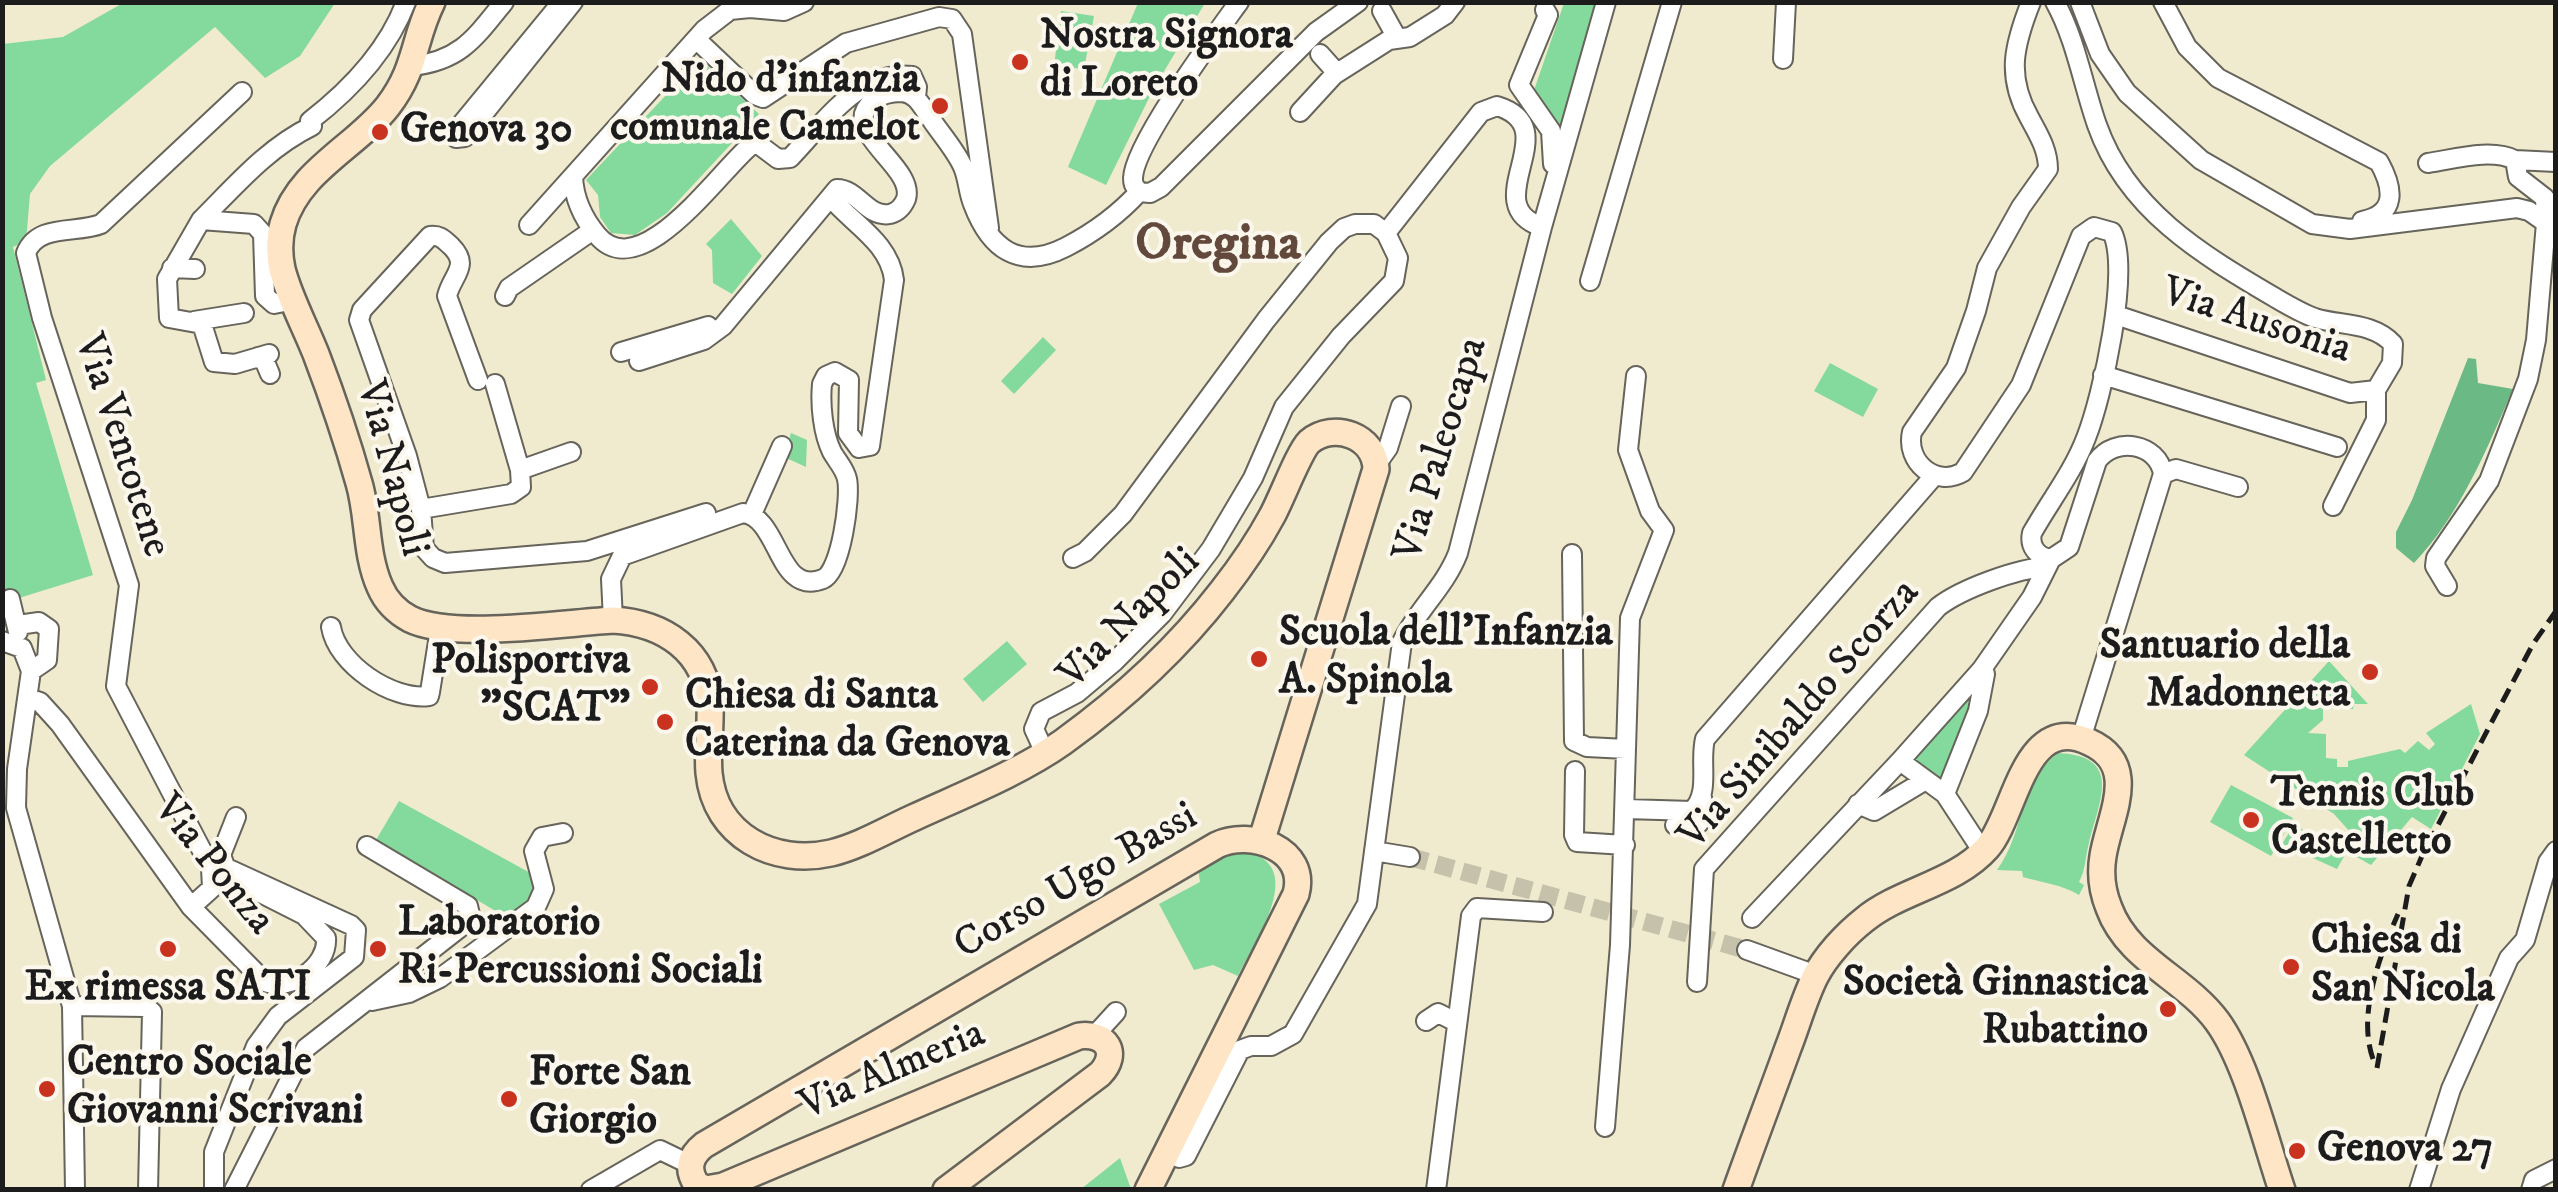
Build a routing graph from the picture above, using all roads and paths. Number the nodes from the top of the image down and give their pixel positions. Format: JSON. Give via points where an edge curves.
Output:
{"nodes":[{"id":1,"x":406,"y":2,"type":"edge"},
{"id":2,"x":432,"y":2,"type":"edge"},
{"id":3,"x":504,"y":2,"type":"edge"},
{"id":4,"x":562,"y":2,"type":"edge"},
{"id":5,"x":573,"y":2,"type":"edge"},
{"id":6,"x":804,"y":2,"type":"edge"},
{"id":7,"x":1239,"y":2,"type":"edge"},
{"id":8,"x":1358,"y":2,"type":"edge"},
{"id":9,"x":1454,"y":2,"type":"edge"},
{"id":10,"x":1606,"y":2,"type":"edge"},
{"id":11,"x":1672,"y":2,"type":"edge"},
{"id":12,"x":1786,"y":2,"type":"edge"},
{"id":13,"x":2031,"y":2,"type":"edge"},
{"id":14,"x":2055,"y":2,"type":"edge"},
{"id":15,"x":2080,"y":2,"type":"edge"},
{"id":16,"x":2163,"y":2,"type":"edge"},
{"id":17,"x":753,"y":5,"type":"edge"},
{"id":18,"x":1382,"y":10,"type":"dead end"},
{"id":19,"x":1546,"y":10,"type":"dead end"},
{"id":20,"x":1422,"y":30,"type":"junction"},
{"id":21,"x":1397,"y":38,"type":"junction"},
{"id":22,"x":696,"y":39,"type":"junction"},
{"id":23,"x":1412,"y":51,"type":"dead end"},
{"id":24,"x":1320,"y":54,"type":"dead end"},
{"id":25,"x":1783,"y":59,"type":"dead end"},
{"id":26,"x":412,"y":66,"type":"junction"},
{"id":27,"x":1337,"y":73,"type":"junction"},
{"id":28,"x":242,"y":92,"type":"dead end"},
{"id":29,"x":916,"y":98,"type":"junction"},
{"id":30,"x":1300,"y":112,"type":"dead end"},
{"id":31,"x":2515,"y":160,"type":"junction"},
{"id":32,"x":2556,"y":162,"type":"edge"},
{"id":33,"x":2428,"y":163,"type":"dead end"},
{"id":34,"x":573,"y":177,"type":"junction"},
{"id":35,"x":1555,"y":180,"type":"junction"},
{"id":36,"x":1139,"y":192,"type":"junction"},
{"id":37,"x":832,"y":198,"type":"junction"},
{"id":38,"x":201,"y":220,"type":"junction"},
{"id":39,"x":2546,"y":223,"type":"junction"},
{"id":40,"x":528,"y":225,"type":"dead end"},
{"id":41,"x":1542,"y":227,"type":"junction"},
{"id":42,"x":2350,"y":229,"type":"junction"},
{"id":43,"x":593,"y":230,"type":"junction"},
{"id":44,"x":1386,"y":233,"type":"junction"},
{"id":45,"x":990,"y":234,"type":"junction"},
{"id":46,"x":172,"y":268,"type":"junction"},
{"id":47,"x":195,"y":269,"type":"dead end"},
{"id":48,"x":1590,"y":281,"type":"dead end"},
{"id":49,"x":505,"y":296,"type":"dead end"},
{"id":50,"x":294,"y":300,"type":"junction"},
{"id":51,"x":244,"y":313,"type":"dead end"},
{"id":52,"x":2116,"y":315,"type":"junction"},
{"id":53,"x":194,"y":321,"type":"junction"},
{"id":54,"x":630,"y":356,"type":"dead end"},
{"id":55,"x":270,"y":374,"type":"dead end"},
{"id":56,"x":2103,"y":374,"type":"junction"},
{"id":57,"x":1636,"y":376,"type":"dead end"},
{"id":58,"x":2376,"y":390,"type":"junction"},
{"id":59,"x":1401,"y":406,"type":"dead end"},
{"id":60,"x":782,"y":446,"type":"dead end"},
{"id":61,"x":2337,"y":448,"type":"dead end"},
{"id":62,"x":571,"y":452,"type":"dead end"},
{"id":63,"x":1376,"y":465,"type":"junction"},
{"id":64,"x":2160,"y":466,"type":"junction"},
{"id":65,"x":520,"y":470,"type":"junction"},
{"id":66,"x":1934,"y":476,"type":"junction"},
{"id":67,"x":2238,"y":487,"type":"dead end"},
{"id":68,"x":2333,"y":506,"type":"dead end"},
{"id":69,"x":421,"y":509,"type":"junction"},
{"id":70,"x":746,"y":514,"type":"junction"},
{"id":71,"x":1572,"y":554,"type":"dead end"},
{"id":72,"x":1073,"y":558,"type":"dead end"},
{"id":73,"x":2049,"y":563,"type":"junction"},
{"id":74,"x":2447,"y":586,"type":"dead end"},
{"id":75,"x":10,"y":599,"type":"dead end"},
{"id":76,"x":613,"y":620,"type":"junction"},
{"id":77,"x":332,"y":627,"type":"dead end"},
{"id":78,"x":440,"y":629,"type":"junction"},
{"id":79,"x":13,"y":637,"type":"edge"},
{"id":80,"x":1982,"y":669,"type":"junction"},
{"id":81,"x":31,"y":671,"type":"junction"},
{"id":82,"x":28,"y":698,"type":"junction"},
{"id":83,"x":2081,"y":739,"type":"junction"},
{"id":84,"x":1626,"y":748,"type":"junction"},
{"id":85,"x":1045,"y":752,"type":"junction"},
{"id":86,"x":1900,"y":761,"type":"junction"},
{"id":87,"x":1575,"y":771,"type":"dead end"},
{"id":88,"x":1924,"y":781,"type":"junction"},
{"id":89,"x":1945,"y":794,"type":"junction"},
{"id":90,"x":1702,"y":796,"type":"junction"},
{"id":91,"x":1858,"y":804,"type":"junction"},
{"id":92,"x":1626,"y":809,"type":"junction"},
{"id":93,"x":236,"y":818,"type":"dead end"},
{"id":94,"x":1675,"y":825,"type":"dead end"},
{"id":95,"x":563,"y":833,"type":"dead end"},
{"id":96,"x":1262,"y":839,"type":"junction"},
{"id":97,"x":366,"y":846,"type":"dead end"},
{"id":98,"x":1625,"y":846,"type":"junction"},
{"id":99,"x":1374,"y":851,"type":"junction"},
{"id":100,"x":1983,"y":852,"type":"junction"},
{"id":101,"x":2556,"y":852,"type":"edge"},
{"id":102,"x":1410,"y":857,"type":"tunnel mouth"},
{"id":103,"x":229,"y":876,"type":"junction"},
{"id":104,"x":190,"y":907,"type":"junction"},
{"id":105,"x":1543,"y":912,"type":"dead end"},
{"id":106,"x":1752,"y":918,"type":"dead end"},
{"id":107,"x":1748,"y":950,"type":"tunnel mouth"},
{"id":108,"x":1816,"y":975,"type":"junction"},
{"id":109,"x":1697,"y":982,"type":"dead end"},
{"id":110,"x":367,"y":1002,"type":"junction"},
{"id":111,"x":72,"y":1006,"type":"junction"},
{"id":112,"x":1116,"y":1012,"type":"dead end"},
{"id":113,"x":1426,"y":1021,"type":"dead end"},
{"id":114,"x":1456,"y":1022,"type":"junction"},
{"id":115,"x":1095,"y":1035,"type":"junction"},
{"id":116,"x":1605,"y":1127,"type":"dead end"},
{"id":117,"x":1168,"y":1151,"type":"junction"},
{"id":118,"x":690,"y":1165,"type":"junction"},
{"id":119,"x":2556,"y":1169,"type":"edge"},
{"id":120,"x":75,"y":1190,"type":"edge"},
{"id":121,"x":148,"y":1190,"type":"edge"},
{"id":122,"x":214,"y":1190,"type":"edge"},
{"id":123,"x":234,"y":1190,"type":"edge"},
{"id":124,"x":590,"y":1190,"type":"edge"},
{"id":125,"x":946,"y":1190,"type":"edge"},
{"id":126,"x":1148,"y":1190,"type":"edge"},
{"id":127,"x":1436,"y":1190,"type":"edge"},
{"id":128,"x":1736,"y":1190,"type":"edge"},
{"id":129,"x":2282,"y":1190,"type":"edge"},
{"id":130,"x":2419,"y":1190,"type":"edge"},
{"id":131,"x":2531,"y":1190,"type":"edge"}],
"edges":[{"from":1,"to":38,"type":"street","via":[[366,68]]},
{"from":2,"to":26,"type":"street","name":"Via Napoli"},
{"from":3,"to":26,"type":"street","via":[[461,50]]},
{"from":4,"to":5,"type":"street","via":[[456,138],[464,137]]},
{"from":6,"to":17,"type":"street","via":[[784,10]]},
{"from":7,"to":36,"type":"street","via":[[1171,99],[1136,166]]},
{"from":8,"to":36,"type":"street","via":[[1316,32],[1161,187]]},
{"from":9,"to":20,"type":"street"},
{"from":10,"to":35,"type":"street","name":"Via Paleocapa"},
{"from":11,"to":48,"type":"street"},
{"from":12,"to":25,"type":"street"},
{"from":13,"to":66,"type":"street","via":[[2012,75],[2042,139],[2048,169],[1987,268],[1956,368],[1912,432],[1914,456]]},
{"from":14,"to":58,"type":"street","name":"Via Ausonia","via":[[2108,150],[2142,202],[2183,240],[2280,300],[2315,318],[2386,337],[2393,344],[2392,363]]},
{"from":15,"to":42,"type":"street","via":[[2116,78],[2181,143],[2312,224]]},
{"from":16,"to":42,"type":"street","via":[[2187,47],[2218,78],[2382,165],[2387,210]]},
{"from":17,"to":22,"type":"street","via":[[730,10]]},
{"from":18,"to":21,"type":"street"},
{"from":19,"to":35,"type":"street","name":"Via Paleocapa","via":[[1516,90],[1551,131]]},
{"from":20,"to":21,"type":"street"},
{"from":20,"to":23,"type":"street"},
{"from":21,"to":27,"type":"street"},
{"from":22,"to":34,"type":"street"},
{"from":22,"to":45,"type":"street","via":[[763,98],[846,43],[952,19],[962,34]]},
{"from":24,"to":27,"type":"street"},
{"from":26,"to":50,"type":"street","name":"Via Napoli","via":[[386,109],[313,176],[288,211],[280,254]]},
{"from":27,"to":30,"type":"street"},
{"from":28,"to":104,"type":"street","name":"Via Ventotene","via":[[101,224],[48,233],[26,253],[129,584],[116,686],[211,868],[212,888]]},
{"from":29,"to":37,"type":"street","via":[[884,95],[864,116],[869,135],[905,181],[902,206],[890,214],[874,212],[842,189]]},
{"from":29,"to":43,"type":"street","via":[[912,76],[878,80],[860,88],[790,158],[750,146],[642,247],[617,248]]},
{"from":29,"to":45,"type":"street","via":[[963,167]]},
{"from":31,"to":32,"type":"street"},
{"from":31,"to":33,"type":"street","via":[[2481,155]]},
{"from":31,"to":39,"type":"street","via":[[2518,176],[2546,200]]},
{"from":34,"to":40,"type":"street"},
{"from":34,"to":43,"type":"street"},
{"from":35,"to":41,"type":"street","name":"Via Paleocapa"},
{"from":36,"to":45,"type":"street","via":[[1111,218],[1046,256],[1010,254]]},
{"from":37,"to":54,"type":"street","via":[[723,326],[704,340]]},
{"from":37,"to":70,"type":"street","via":[[875,241],[894,275],[870,446],[859,448],[848,436],[846,377],[832,373],[822,384],[828,442],[848,484],[833,572],[814,581],[794,576],[762,521]]},
{"from":38,"to":46,"type":"street"},
{"from":38,"to":50,"type":"street","via":[[260,227],[265,296],[274,304]]},
{"from":39,"to":42,"type":"street","via":[[2517,208]]},
{"from":39,"to":74,"type":"street","via":[[2528,379],[2488,481],[2436,558]]},
{"from":41,"to":44,"type":"street","via":[[1518,214],[1525,134],[1515,115],[1497,106],[1480,112]]},
{"from":41,"to":99,"type":"street","name":"Via Paleocapa","via":[[1458,553],[1402,642]]},
{"from":43,"to":49,"type":"street"},
{"from":44,"to":72,"type":"street","via":[[1374,224],[1355,224],[1329,242],[1123,514]]},
{"from":44,"to":85,"type":"street","via":[[1398,258],[1394,281],[1284,407],[1253,478],[1162,614],[1077,693],[1037,717],[1034,729]]},
{"from":46,"to":47,"type":"street"},
{"from":46,"to":53,"type":"street","via":[[165,284],[170,318]]},
{"from":50,"to":78,"type":"street","name":"Via Napoli","via":[[361,488],[368,550],[381,590],[408,618]]},
{"from":51,"to":53,"type":"street"},
{"from":52,"to":56,"type":"street"},
{"from":52,"to":58,"type":"street","name":"Via Ausonia","via":[[2350,393]]},
{"from":52,"to":66,"type":"street","via":[[2117,246],[2112,232],[2094,227],[2081,236],[2016,394],[1963,472]]},
{"from":53,"to":55,"type":"street","via":[[206,331],[214,362],[264,356]]},
{"from":56,"to":61,"type":"street"},
{"from":56,"to":73,"type":"street","via":[[2086,438],[2031,536]]},
{"from":57,"to":84,"type":"street","via":[[1628,450],[1661,526],[1630,618]]},
{"from":58,"to":68,"type":"street","name":"Via Ausonia","via":[[2376,420]]},
{"from":59,"to":63,"type":"street"},
{"from":60,"to":70,"type":"street"},
{"from":62,"to":65,"type":"street"},
{"from":63,"to":85,"type":"street","name":"Via Napoli","via":[[1369,446],[1347,433],[1322,434],[1306,445],[1259,537],[1193,626],[1120,696]]},
{"from":63,"to":96,"type":"street"},
{"from":64,"to":67,"type":"street"},
{"from":64,"to":73,"type":"street","via":[[2147,450],[2122,446],[2101,454],[2069,547]]},
{"from":64,"to":83,"type":"street"},
{"from":65,"to":69,"type":"street","via":[[522,484],[514,493]]},
{"from":65,"to":69,"type":"street","via":[[447,296],[460,258],[442,238],[430,236],[359,320]]},
{"from":66,"to":90,"type":"street","via":[[1705,740]]},
{"from":69,"to":70,"type":"street","via":[[424,548],[445,563],[587,551],[730,504]]},
{"from":70,"to":76,"type":"street","via":[[622,556],[611,579]]},
{"from":71,"to":84,"type":"street","via":[[1574,742]]},
{"from":73,"to":80,"type":"street"},
{"from":73,"to":109,"type":"street","name":"Via Sinibaldo Scorza","via":[[1973,586],[1938,607],[1704,870]]},
{"from":75,"to":79,"type":"street"},
{"from":76,"to":78,"type":"street","name":"Via Napoli"},
{"from":76,"to":85,"type":"street","name":"Via Napoli","via":[[663,632],[693,655],[709,696],[714,794],[736,830],[758,848],[796,855],[836,852]]},
{"from":77,"to":78,"type":"street","via":[[334,640],[366,674],[413,697],[430,692]]},
{"from":79,"to":81,"type":"street"},
{"from":79,"to":81,"type":"street","via":[[39,622],[49,629],[47,660]]},
{"from":80,"to":86,"type":"street"},
{"from":80,"to":89,"type":"street","via":[[1978,711]]},
{"from":81,"to":82,"type":"street"},
{"from":82,"to":104,"type":"street","name":"Via Ponza","via":[[60,724]]},
{"from":82,"to":111,"type":"street","via":[[16,808]]},
{"from":83,"to":100,"type":"street","via":[[2054,740],[2036,751]]},
{"from":83,"to":129,"type":"street","via":[[2099,748],[2119,780],[2101,874],[2113,917],[2130,944],[2220,1025]]},
{"from":84,"to":92,"type":"street"},
{"from":86,"to":88,"type":"street"},
{"from":86,"to":91,"type":"street"},
{"from":87,"to":98,"type":"street","via":[[1575,838]]},
{"from":88,"to":89,"type":"street"},
{"from":88,"to":91,"type":"street","via":[[1874,812]]},
{"from":89,"to":100,"type":"street"},
{"from":90,"to":92,"type":"street","via":[[1692,811]]},
{"from":90,"to":94,"type":"street","via":[[1699,823]]},
{"from":91,"to":106,"type":"street"},
{"from":92,"to":98,"type":"street"},
{"from":93,"to":103,"type":"street","via":[[221,855]]},
{"from":95,"to":110,"type":"street","via":[[542,836],[535,848],[544,889],[536,908],[440,978]]},
{"from":96,"to":117,"type":"street","name":"Corso Ugo Bassi","via":[[1292,865],[1296,894]]},
{"from":96,"to":118,"type":"street","name":"Corso Ugo Bassi","via":[[1217,845],[704,1146]]},
{"from":97,"to":110,"type":"street","via":[[436,896],[468,906],[471,920]]},
{"from":98,"to":116,"type":"street"},
{"from":99,"to":102,"type":"street"},
{"from":99,"to":117,"type":"street","name":"Via Paleocapa","via":[[1367,904],[1293,1034],[1240,1050],[1186,1156]]},
{"from":100,"to":108,"type":"street","via":[[1867,917]]},
{"from":101,"to":130,"type":"street","via":[[2525,940],[2509,958],[2451,1090]]},
{"from":103,"to":104,"type":"street","name":"Via Ponza","via":[[312,920],[326,938],[324,955],[294,981],[268,984]]},
{"from":103,"to":122,"type":"street","name":"Via Ponza","via":[[234,870],[351,925],[357,943],[350,960],[278,1016],[256,1046],[214,1152]]},
{"from":105,"to":114,"type":"street","via":[[1477,908]]},
{"from":107,"to":108,"type":"street"},
{"from":108,"to":128,"type":"street"},
{"from":110,"to":123,"type":"street","via":[[306,1048]]},
{"from":111,"to":120,"type":"street"},
{"from":111,"to":121,"type":"street","via":[[151,1010]]},
{"from":112,"to":115,"type":"street"},
{"from":113,"to":114,"type":"street","via":[[1438,1013]]},
{"from":114,"to":127,"type":"street"},
{"from":115,"to":118,"type":"street","name":"Via Almeria","via":[[1079,1036],[723,1186],[696,1185]]},
{"from":115,"to":125,"type":"street","via":[[1110,1048],[1106,1069]]},
{"from":117,"to":126,"type":"street","name":"Corso Ugo Bassi"},
{"from":118,"to":124,"type":"street","via":[[660,1150]]},
{"from":119,"to":131,"type":"street","via":[[2534,1180]]}]}
